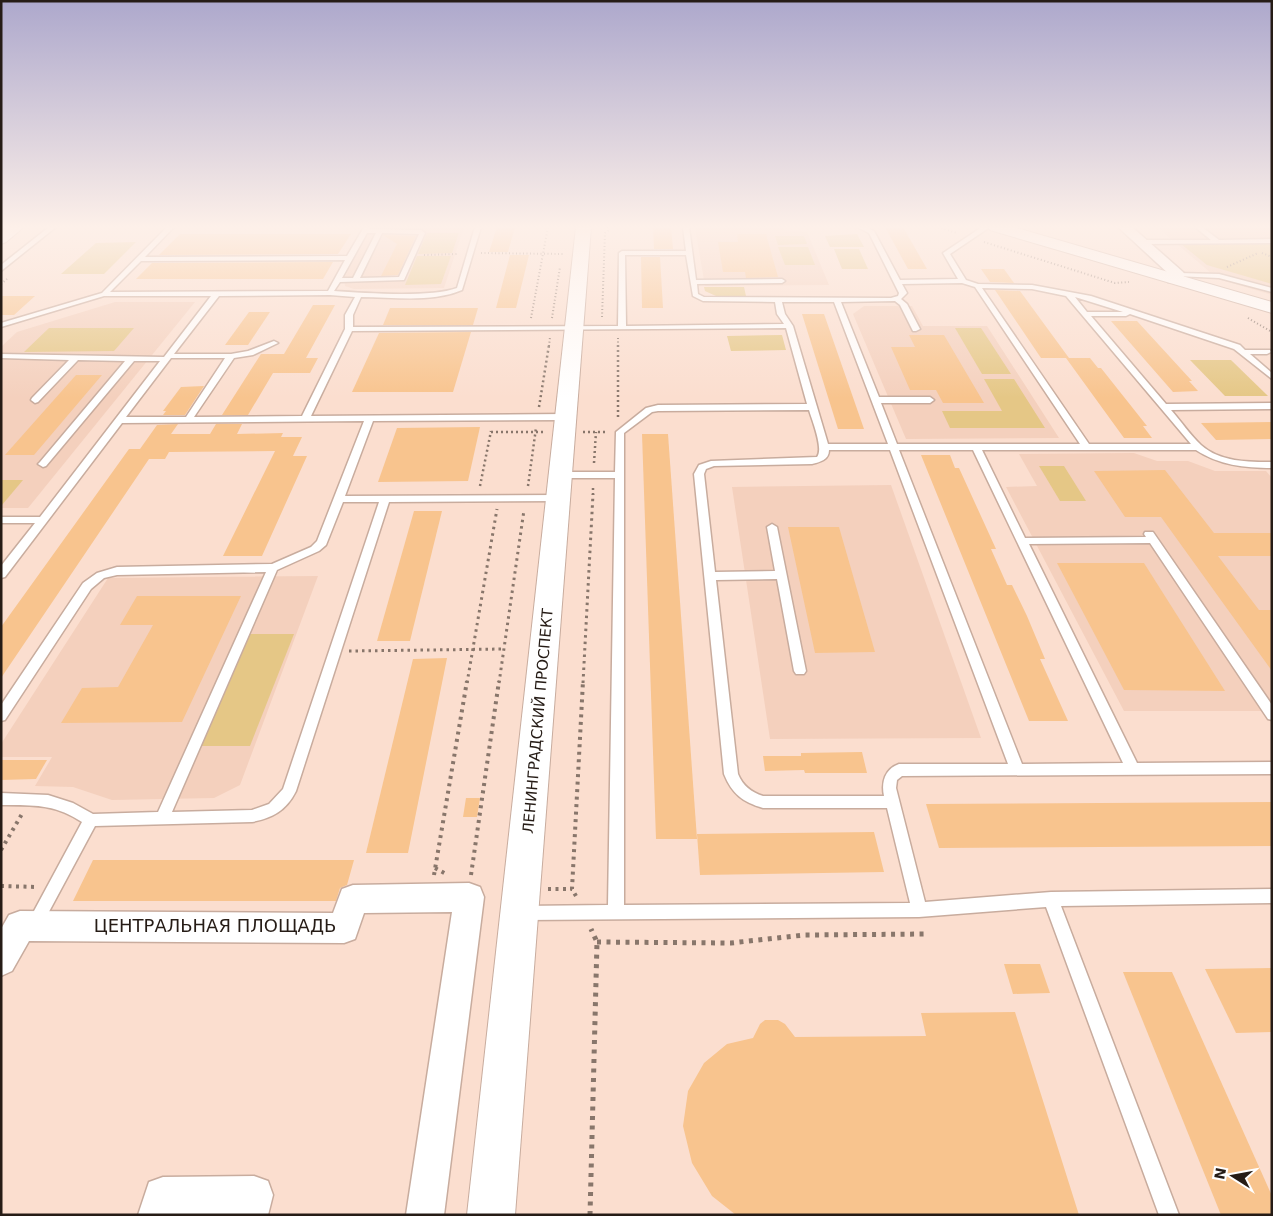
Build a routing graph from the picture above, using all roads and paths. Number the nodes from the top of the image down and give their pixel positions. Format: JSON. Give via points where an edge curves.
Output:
{"nodes":[{"id":1,"x":114,"y":284,"type":"edge"},
{"id":2,"x":335,"y":284,"type":"edge"},
{"id":3,"x":461,"y":284,"type":"edge"},
{"id":4,"x":537,"y":284,"type":"edge"},
{"id":5,"x":558,"y":284,"type":"edge"},
{"id":6,"x":579,"y":284,"type":"edge"},
{"id":7,"x":622,"y":284,"type":"edge"},
{"id":8,"x":693,"y":284,"type":"edge"},
{"id":9,"x":898,"y":284,"type":"edge"},
{"id":10,"x":969,"y":284,"type":"edge"},
{"id":11,"x":1197,"y":284,"type":"edge"},
{"id":12,"x":1248,"y":284,"type":"edge"},
{"id":13,"x":976,"y":286,"type":"junction"},
{"id":14,"x":1272,"y":290,"type":"edge"},
{"id":15,"x":330,"y":293,"type":"junction"},
{"id":16,"x":1067,"y":293,"type":"junction"},
{"id":17,"x":104,"y":294,"type":"junction"},
{"id":18,"x":217,"y":294,"type":"junction"},
{"id":19,"x":359,"y":294,"type":"junction"},
{"id":20,"x":897,"y":299,"type":"junction"},
{"id":21,"x":778,"y":300,"type":"junction"},
{"id":22,"x":837,"y":300,"type":"junction"},
{"id":23,"x":1272,"y":308,"type":"edge"},
{"id":24,"x":1085,"y":314,"type":"junction"},
{"id":25,"x":1136,"y":314,"type":"junction"},
{"id":26,"x":1242,"y":316,"type":"dead end"},
{"id":27,"x":1,"y":325,"type":"edge"},
{"id":28,"x":788,"y":326,"type":"junction"},
{"id":29,"x":529,"y":328,"type":"junction"},
{"id":30,"x":551,"y":328,"type":"junction"},
{"id":31,"x":575,"y":328,"type":"junction"},
{"id":32,"x":622,"y":328,"type":"junction"},
{"id":33,"x":349,"y":329,"type":"junction"},
{"id":34,"x":916,"y":329,"type":"dead end"},
{"id":35,"x":1272,"y":332,"type":"edge"},
{"id":36,"x":274,"y":343,"type":"dead end"},
{"id":37,"x":1244,"y":352,"type":"junction"},
{"id":38,"x":1267,"y":352,"type":"dead end"},
{"id":39,"x":1,"y":356,"type":"edge"},
{"id":40,"x":231,"y":356,"type":"junction"},
{"id":41,"x":76,"y":358,"type":"junction"},
{"id":42,"x":167,"y":358,"type":"junction"},
{"id":43,"x":132,"y":359,"type":"junction"},
{"id":44,"x":1272,"y":377,"type":"edge"},
{"id":45,"x":35,"y":400,"type":"dead end"},
{"id":46,"x":876,"y":400,"type":"junction"},
{"id":47,"x":930,"y":400,"type":"dead end"},
{"id":48,"x":1272,"y":406,"type":"edge"},
{"id":49,"x":812,"y":407,"type":"junction"},
{"id":50,"x":1164,"y":407,"type":"junction"},
{"id":51,"x":494,"y":417,"type":"junction"},
{"id":52,"x":538,"y":417,"type":"junction"},
{"id":53,"x":566,"y":417,"type":"junction"},
{"id":54,"x":370,"y":418,"type":"junction"},
{"id":55,"x":305,"y":419,"type":"junction"},
{"id":56,"x":118,"y":420,"type":"junction"},
{"id":57,"x":188,"y":420,"type":"junction"},
{"id":58,"x":491,"y":432,"type":"junction"},
{"id":59,"x":511,"y":432,"type":"dead end"},
{"id":60,"x":596,"y":432,"type":"dead end"},
{"id":61,"x":824,"y":447,"type":"junction"},
{"id":62,"x":894,"y":447,"type":"junction"},
{"id":63,"x":976,"y":447,"type":"junction"},
{"id":64,"x":1086,"y":447,"type":"junction"},
{"id":65,"x":1198,"y":447,"type":"junction"},
{"id":66,"x":43,"y":464,"type":"dead end"},
{"id":67,"x":1272,"y":465,"type":"edge"},
{"id":68,"x":594,"y":475,"type":"junction"},
{"id":69,"x":619,"y":475,"type":"junction"},
{"id":70,"x":549,"y":491,"type":"junction"},
{"id":71,"x":339,"y":499,"type":"junction"},
{"id":72,"x":385,"y":499,"type":"junction"},
{"id":73,"x":478,"y":499,"type":"junction"},
{"id":74,"x":499,"y":499,"type":"junction"},
{"id":75,"x":1,"y":520,"type":"edge"},
{"id":76,"x":42,"y":520,"type":"junction"},
{"id":77,"x":772,"y":527,"type":"dead end"},
{"id":78,"x":1022,"y":541,"type":"junction"},
{"id":79,"x":273,"y":568,"type":"junction"},
{"id":80,"x":1,"y":574,"type":"edge"},
{"id":81,"x":781,"y":575,"type":"junction"},
{"id":82,"x":710,"y":576,"type":"junction"},
{"id":83,"x":504,"y":649,"type":"junction"},
{"id":84,"x":473,"y":650,"type":"junction"},
{"id":85,"x":335,"y":651,"type":"junction"},
{"id":86,"x":800,"y":671,"type":"dead end"},
{"id":87,"x":1272,"y":715,"type":"edge"},
{"id":88,"x":1,"y":716,"type":"edge"},
{"id":89,"x":1272,"y":768,"type":"edge"},
{"id":90,"x":1016,"y":769,"type":"junction"},
{"id":91,"x":1132,"y":769,"type":"junction"},
{"id":92,"x":1,"y":799,"type":"edge"},
{"id":93,"x":31,"y":799,"type":"junction"},
{"id":94,"x":892,"y":802,"type":"junction"},
{"id":95,"x":162,"y":818,"type":"junction"},
{"id":96,"x":91,"y":820,"type":"junction"},
{"id":97,"x":1,"y":850,"type":"edge"},
{"id":98,"x":471,"y":880,"type":"dead end"},
{"id":99,"x":1,"y":886,"type":"edge"},
{"id":100,"x":56,"y":887,"type":"junction"},
{"id":101,"x":430,"y":898,"type":"junction"},
{"id":102,"x":1051,"y":899,"type":"junction"},
{"id":103,"x":1270,"y":899,"type":"edge"},
{"id":104,"x":919,"y":910,"type":"junction"},
{"id":105,"x":520,"y":913,"type":"junction"},
{"id":106,"x":584,"y":913,"type":"junction"},
{"id":107,"x":616,"y":913,"type":"junction"},
{"id":108,"x":40,"y":916,"type":"dead end"},
{"id":109,"x":929,"y":934,"type":"dead end"},
{"id":110,"x":596,"y":942,"type":"junction"},
{"id":111,"x":1,"y":960,"type":"edge"},
{"id":112,"x":157,"y":1215,"type":"edge"},
{"id":113,"x":249,"y":1215,"type":"edge"},
{"id":114,"x":425,"y":1215,"type":"edge"},
{"id":115,"x":491,"y":1215,"type":"edge"},
{"id":116,"x":590,"y":1215,"type":"edge"},
{"id":117,"x":1169,"y":1215,"type":"edge"}],
"edges":[{"from":1,"to":17,"type":"lane"},
{"from":2,"to":15,"type":"lane"},
{"from":3,"to":19,"type":"lane","via":[[456,292],[441,294]]},
{"from":4,"to":29,"type":"path"},
{"from":5,"to":30,"type":"path"},
{"from":6,"to":31,"type":"main road","name":"ЛЕНИНГРАДСКИЙ ПРОСПЕКТ"},
{"from":7,"to":32,"type":"lane"},
{"from":8,"to":21,"type":"lane","via":[[695,295],[703,300]]},
{"from":9,"to":20,"type":"lane","via":[[903,294]]},
{"from":10,"to":13,"type":"lane"},
{"from":11,"to":23,"type":"main road"},
{"from":12,"to":14,"type":"lane"},
{"from":13,"to":16,"type":"lane"},
{"from":13,"to":64,"type":"lane"},
{"from":15,"to":18,"type":"lane"},
{"from":15,"to":19,"type":"lane"},
{"from":16,"to":24,"type":"lane"},
{"from":16,"to":25,"type":"lane"},
{"from":17,"to":18,"type":"lane"},
{"from":17,"to":27,"type":"lane"},
{"from":18,"to":42,"type":"lane"},
{"from":19,"to":33,"type":"lane","via":[[349,315]]},
{"from":20,"to":22,"type":"lane"},
{"from":20,"to":34,"type":"lane"},
{"from":21,"to":22,"type":"lane"},
{"from":21,"to":28,"type":"lane"},
{"from":22,"to":46,"type":"lane"},
{"from":24,"to":25,"type":"lane"},
{"from":24,"to":50,"type":"lane"},
{"from":25,"to":37,"type":"lane","via":[[1229,344]]},
{"from":26,"to":35,"type":"path"},
{"from":28,"to":32,"type":"lane"},
{"from":28,"to":49,"type":"lane"},
{"from":29,"to":30,"type":"lane"},
{"from":29,"to":33,"type":"lane"},
{"from":30,"to":31,"type":"lane"},
{"from":30,"to":52,"type":"path"},
{"from":31,"to":32,"type":"lane"},
{"from":31,"to":53,"type":"main road","name":"ЛЕНИНГРАДСКИЙ ПРОСПЕКТ"},
{"from":33,"to":55,"type":"lane"},
{"from":36,"to":40,"type":"lane","via":[[250,353]]},
{"from":37,"to":38,"type":"lane"},
{"from":37,"to":44,"type":"lane"},
{"from":39,"to":41,"type":"lane"},
{"from":40,"to":42,"type":"lane"},
{"from":40,"to":57,"type":"lane"},
{"from":41,"to":43,"type":"lane"},
{"from":41,"to":45,"type":"lane"},
{"from":42,"to":43,"type":"lane"},
{"from":42,"to":56,"type":"lane"},
{"from":43,"to":66,"type":"lane"},
{"from":46,"to":47,"type":"lane"},
{"from":46,"to":62,"type":"lane"},
{"from":48,"to":50,"type":"lane"},
{"from":49,"to":61,"type":"lane"},
{"from":49,"to":69,"type":"lane","via":[[649,410],[620,432]]},
{"from":50,"to":65,"type":"lane"},
{"from":51,"to":52,"type":"lane"},
{"from":51,"to":54,"type":"lane"},
{"from":51,"to":58,"type":"path"},
{"from":52,"to":53,"type":"lane"},
{"from":52,"to":70,"type":"path"},
{"from":53,"to":70,"type":"main road","name":"ЛЕНИНГРАДСКИЙ ПРОСПЕКТ"},
{"from":54,"to":55,"type":"lane"},
{"from":54,"to":71,"type":"lane"},
{"from":55,"to":57,"type":"lane"},
{"from":56,"to":57,"type":"lane"},
{"from":56,"to":76,"type":"lane"},
{"from":58,"to":59,"type":"path"},
{"from":58,"to":73,"type":"path"},
{"from":60,"to":68,"type":"path"},
{"from":61,"to":62,"type":"lane"},
{"from":61,"to":82,"type":"lane","via":[[820,459],[812,461],[714,463],[700,468]]},
{"from":62,"to":63,"type":"lane"},
{"from":62,"to":90,"type":"lane"},
{"from":63,"to":64,"type":"lane"},
{"from":63,"to":78,"type":"lane"},
{"from":64,"to":65,"type":"lane"},
{"from":65,"to":67,"type":"lane","via":[[1232,464]]},
{"from":68,"to":69,"type":"lane"},
{"from":68,"to":70,"type":"lane"},
{"from":68,"to":106,"type":"path","via":[[572,889]]},
{"from":69,"to":107,"type":"lane"},
{"from":70,"to":74,"type":"lane"},
{"from":70,"to":83,"type":"path"},
{"from":70,"to":105,"type":"main road","name":"ЛЕНИНГРАДСКИЙ ПРОСПЕКТ"},
{"from":71,"to":72,"type":"lane"},
{"from":71,"to":79,"type":"lane","via":[[322,543]]},
{"from":72,"to":73,"type":"lane"},
{"from":72,"to":85,"type":"lane"},
{"from":73,"to":74,"type":"lane"},
{"from":74,"to":84,"type":"path"},
{"from":75,"to":76,"type":"lane"},
{"from":76,"to":80,"type":"lane"},
{"from":77,"to":81,"type":"lane"},
{"from":78,"to":87,"type":"lane","via":[[1151,537]]},
{"from":78,"to":91,"type":"lane"},
{"from":79,"to":88,"type":"lane","via":[[105,573],[86,586]]},
{"from":79,"to":95,"type":"lane"},
{"from":81,"to":82,"type":"lane"},
{"from":81,"to":86,"type":"lane"},
{"from":82,"to":94,"type":"lane","via":[[731,774],[736,788],[747,797],[763,802]]},
{"from":83,"to":84,"type":"path"},
{"from":83,"to":98,"type":"path"},
{"from":84,"to":85,"type":"path"},
{"from":84,"to":101,"type":"path"},
{"from":85,"to":95,"type":"lane","via":[[289,791],[281,805],[270,812],[252,816]]},
{"from":89,"to":91,"type":"lane"},
{"from":90,"to":91,"type":"lane"},
{"from":90,"to":94,"type":"lane","via":[[899,770],[892,777],[889,788]]},
{"from":92,"to":93,"type":"lane"},
{"from":93,"to":96,"type":"lane","via":[[65,804]]},
{"from":93,"to":97,"type":"path"},
{"from":94,"to":104,"type":"lane"},
{"from":95,"to":96,"type":"lane"},
{"from":96,"to":100,"type":"lane"},
{"from":99,"to":100,"type":"path"},
{"from":100,"to":108,"type":"lane"},
{"from":101,"to":111,"type":"street","name":"ЦЕНТРАЛЬНАЯ ПЛОЩАДЬ","via":[[352,898],[344,928],[20,926]]},
{"from":101,"to":114,"type":"street","name":"ЦЕНТРАЛЬНАЯ ПЛОЩАДЬ","via":[[468,897]]},
{"from":102,"to":103,"type":"lane"},
{"from":102,"to":104,"type":"lane"},
{"from":102,"to":117,"type":"lane"},
{"from":104,"to":107,"type":"lane"},
{"from":105,"to":106,"type":"lane"},
{"from":105,"to":115,"type":"main road","name":"ЛЕНИНГРАДСКИЙ ПРОСПЕКТ"},
{"from":106,"to":107,"type":"lane"},
{"from":106,"to":110,"type":"path"},
{"from":109,"to":110,"type":"path","via":[[804,935],[731,943]]},
{"from":110,"to":116,"type":"path"},
{"from":112,"to":113,"type":"street","via":[[163,1196],[254,1195]]}]}
